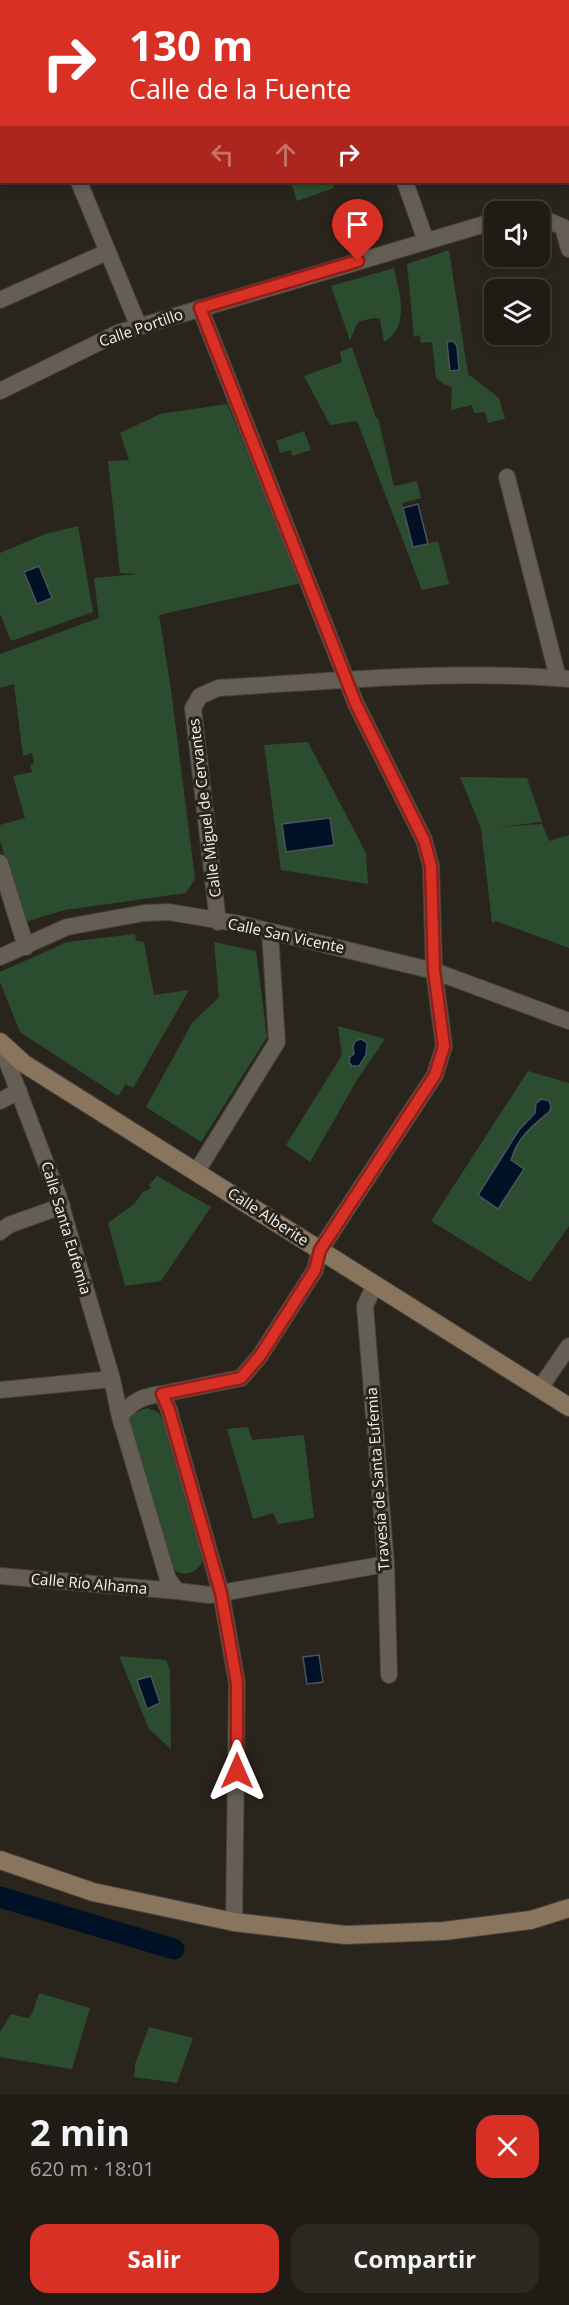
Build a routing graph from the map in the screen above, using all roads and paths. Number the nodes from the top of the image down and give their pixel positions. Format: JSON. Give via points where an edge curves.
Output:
{"nodes":[{"id":1,"x":79,"y":183,"type":"edge"},
{"id":2,"x":405,"y":183,"type":"edge"},
{"id":3,"x":484,"y":224,"type":"edge"},
{"id":4,"x":550,"y":224,"type":"edge"},
{"id":5,"x":567,"y":235,"type":"edge"},
{"id":6,"x":426,"y":241,"type":"junction"},
{"id":7,"x":107,"y":252,"type":"junction"},
{"id":8,"x":0,"y":300,"type":"edge"},
{"id":9,"x":200,"y":308,"type":"junction"},
{"id":10,"x":139,"y":327,"type":"junction"},
{"id":11,"x":0,"y":390,"type":"edge"},
{"id":12,"x":507,"y":477,"type":"dead end"},
{"id":13,"x":563,"y":679,"type":"edge"},
{"id":14,"x":347,"y":680,"type":"junction"},
{"id":15,"x":0,"y":863,"type":"edge"},
{"id":16,"x":2,"y":881,"type":"edge"},
{"id":17,"x":218,"y":922,"type":"junction"},
{"id":18,"x":270,"y":932,"type":"junction"},
{"id":19,"x":26,"y":947,"type":"junction"},
{"id":20,"x":0,"y":957,"type":"edge"},
{"id":21,"x":434,"y":971,"type":"junction"},
{"id":22,"x":569,"y":1021,"type":"edge"},
{"id":23,"x":0,"y":1042,"type":"edge"},
{"id":24,"x":19,"y":1091,"type":"junction"},
{"id":25,"x":0,"y":1101,"type":"edge"},
{"id":26,"x":197,"y":1171,"type":"junction"},
{"id":27,"x":62,"y":1206,"type":"junction"},
{"id":28,"x":0,"y":1232,"type":"edge"},
{"id":29,"x":320,"y":1250,"type":"junction"},
{"id":30,"x":375,"y":1284,"type":"junction"},
{"id":31,"x":569,"y":1346,"type":"edge"},
{"id":32,"x":113,"y":1384,"type":"junction"},
{"id":33,"x":540,"y":1388,"type":"junction"},
{"id":34,"x":0,"y":1390,"type":"edge"},
{"id":35,"x":162,"y":1394,"type":"junction"},
{"id":36,"x":142,"y":1397,"type":"junction"},
{"id":37,"x":569,"y":1407,"type":"edge"},
{"id":38,"x":120,"y":1417,"type":"junction"},
{"id":39,"x":211,"y":1557,"type":"junction"},
{"id":40,"x":386,"y":1564,"type":"junction"},
{"id":41,"x":0,"y":1576,"type":"edge"},
{"id":42,"x":185,"y":1592,"type":"junction"},
{"id":43,"x":221,"y":1593,"type":"junction"},
{"id":44,"x":389,"y":1675,"type":"dead end"},
{"id":45,"x":0,"y":1860,"type":"edge"},
{"id":46,"x":569,"y":1908,"type":"edge"},
{"id":47,"x":234,"y":1922,"type":"junction"}],
"edges":[{"from":1,"to":7,"type":"street"},
{"from":2,"to":6,"type":"street"},
{"from":3,"to":6,"type":"street","name":"Calle Portillo"},
{"from":4,"to":5,"type":"street"},
{"from":6,"to":9,"type":"street","name":"Calle Portillo"},
{"from":7,"to":8,"type":"street"},
{"from":7,"to":10,"type":"street"},
{"from":9,"to":10,"type":"street","name":"Calle Portillo"},
{"from":9,"to":14,"type":"street"},
{"from":10,"to":11,"type":"street","name":"Calle Portillo","via":[[118,333]]},
{"from":12,"to":13,"type":"street"},
{"from":13,"to":14,"type":"street","via":[[503,674]]},
{"from":14,"to":17,"type":"street","name":"Calle Miguel de Cervantes","via":[[218,688],[200,696],[193,708]]},
{"from":14,"to":21,"type":"street","via":[[424,840],[431,866]]},
{"from":15,"to":16,"type":"street"},
{"from":16,"to":19,"type":"street"},
{"from":17,"to":18,"type":"street","name":"Calle San Vicente"},
{"from":17,"to":19,"type":"street","name":"Calle San Vicente","via":[[169,912],[144,913],[67,927]]},
{"from":18,"to":21,"type":"street","name":"Calle San Vicente"},
{"from":18,"to":26,"type":"street","via":[[277,1042]]},
{"from":19,"to":20,"type":"street","name":"Calle San Vicente"},
{"from":21,"to":22,"type":"street","name":"Calle San Vicente"},
{"from":21,"to":29,"type":"street","via":[[444,1046],[435,1075]]},
{"from":23,"to":24,"type":"street","name":"Calle Santa Eufemia"},
{"from":23,"to":26,"type":"main road","name":"Calle Alberite","via":[[23,1063]]},
{"from":24,"to":25,"type":"street"},
{"from":24,"to":27,"type":"street","name":"Calle Santa Eufemia"},
{"from":26,"to":29,"type":"main road","name":"Calle Alberite"},
{"from":27,"to":28,"type":"street"},
{"from":27,"to":32,"type":"street","name":"Calle Santa Eufemia"},
{"from":29,"to":30,"type":"main road","name":"Calle Alberite"},
{"from":29,"to":35,"type":"street","via":[[315,1270],[260,1356],[241,1378]]},
{"from":30,"to":33,"type":"main road","name":"Calle Alberite"},
{"from":30,"to":40,"type":"street","name":"Travesía de Santa Eufemia","via":[[365,1306]]},
{"from":31,"to":33,"type":"street"},
{"from":32,"to":34,"type":"street"},
{"from":32,"to":36,"type":"street","via":[[128,1398]]},
{"from":32,"to":38,"type":"street","name":"Calle Santa Eufemia"},
{"from":33,"to":37,"type":"main road","name":"Calle Alberite"},
{"from":35,"to":36,"type":"street"},
{"from":35,"to":39,"type":"street"},
{"from":36,"to":38,"type":"street"},
{"from":38,"to":42,"type":"street","name":"Calle Santa Eufemia","via":[[168,1579]]},
{"from":39,"to":42,"type":"street","via":[[211,1577],[205,1588]]},
{"from":39,"to":43,"type":"street"},
{"from":40,"to":43,"type":"street"},
{"from":40,"to":44,"type":"street","name":"Travesía de Santa Eufemia"},
{"from":41,"to":42,"type":"street","name":"Calle Río Alhama"},
{"from":42,"to":43,"type":"street"},
{"from":43,"to":47,"type":"street","via":[[237,1683]]},
{"from":45,"to":47,"type":"main road","via":[[93,1892]]},
{"from":46,"to":47,"type":"main road","via":[[531,1920],[444,1931],[345,1935]]}]}
